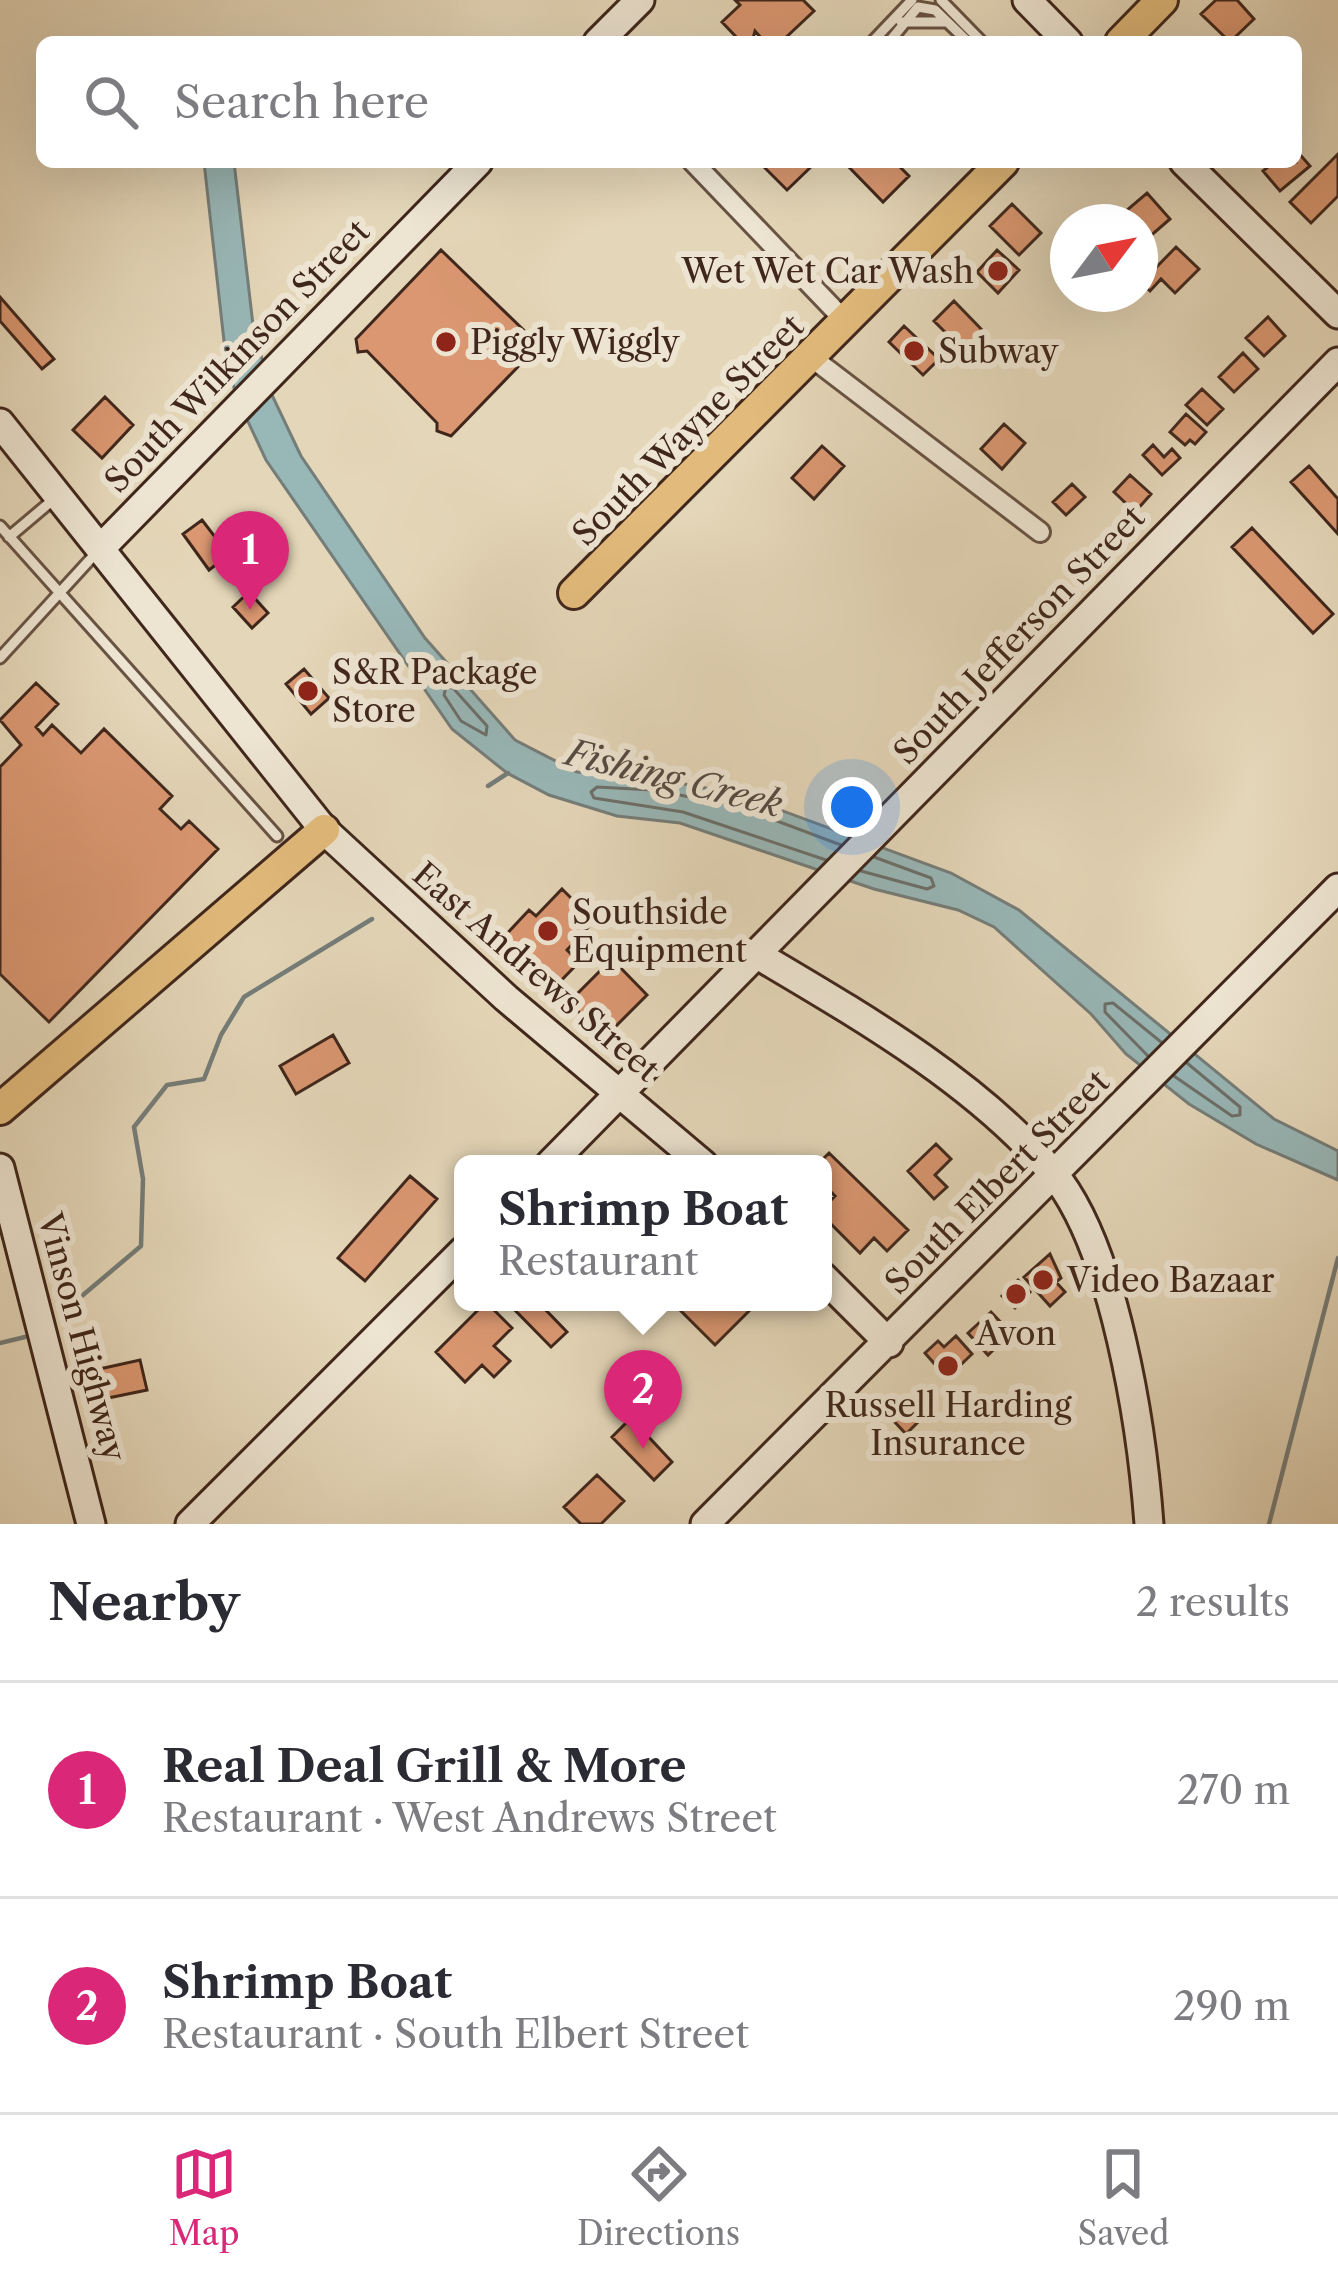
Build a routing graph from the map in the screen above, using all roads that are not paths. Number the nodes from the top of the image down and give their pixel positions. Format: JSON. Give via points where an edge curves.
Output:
{"nodes":[{"id":1,"x":640,"y":0,"type":"edge"},
{"id":2,"x":912,"y":0,"type":"edge"},
{"id":3,"x":941,"y":0,"type":"edge"},
{"id":4,"x":1028,"y":0,"type":"edge"},
{"id":5,"x":1162,"y":0,"type":"edge"},
{"id":6,"x":901,"y":22,"type":"junction"},
{"id":7,"x":946,"y":22,"type":"junction"},
{"id":8,"x":604,"y":36,"type":"edge"},
{"id":9,"x":878,"y":36,"type":"edge"},
{"id":10,"x":893,"y":36,"type":"edge"},
{"id":11,"x":961,"y":36,"type":"edge"},
{"id":12,"x":976,"y":36,"type":"edge"},
{"id":13,"x":1062,"y":36,"type":"edge"},
{"id":14,"x":1127,"y":36,"type":"edge"},
{"id":15,"x":472,"y":168,"type":"edge"},
{"id":16,"x":699,"y":168,"type":"edge"},
{"id":17,"x":997,"y":168,"type":"edge"},
{"id":18,"x":1190,"y":168,"type":"edge"},
{"id":19,"x":1338,"y":314,"type":"edge"},
{"id":20,"x":847,"y":322,"type":"junction"},
{"id":21,"x":811,"y":357,"type":"junction"},
{"id":22,"x":1338,"y":362,"type":"edge"},
{"id":23,"x":0,"y":423,"type":"edge"},
{"id":24,"x":58,"y":496,"type":"junction"},
{"id":25,"x":0,"y":526,"type":"edge"},
{"id":26,"x":1040,"y":532,"type":"dead end"},
{"id":27,"x":9,"y":537,"type":"junction"},
{"id":28,"x":100,"y":549,"type":"junction"},
{"id":29,"x":574,"y":593,"type":"dead end"},
{"id":30,"x":57,"y":596,"type":"junction"},
{"id":31,"x":0,"y":658,"type":"edge"},
{"id":32,"x":324,"y":830,"type":"junction"},
{"id":33,"x":277,"y":836,"type":"dead end"},
{"id":34,"x":1334,"y":892,"type":"edge"},
{"id":35,"x":756,"y":954,"type":"junction"},
{"id":36,"x":619,"y":1094,"type":"junction"},
{"id":37,"x":0,"y":1109,"type":"edge"},
{"id":38,"x":559,"y":1155,"type":"edge"},
{"id":39,"x":693,"y":1155,"type":"edge"},
{"id":40,"x":0,"y":1168,"type":"edge"},
{"id":41,"x":1055,"y":1175,"type":"junction"},
{"id":42,"x":454,"y":1260,"type":"edge"},
{"id":43,"x":832,"y":1286,"type":"edge"},
{"id":44,"x":889,"y":1342,"type":"junction"},
{"id":45,"x":91,"y":1524,"type":"edge"},
{"id":46,"x":190,"y":1524,"type":"edge"},
{"id":47,"x":705,"y":1524,"type":"edge"},
{"id":48,"x":1148,"y":1524,"type":"edge"}],
"edges":[{"from":1,"to":8,"type":"street"},
{"from":2,"to":9,"type":"lane"},
{"from":3,"to":12,"type":"lane"},
{"from":4,"to":13,"type":"street"},
{"from":5,"to":14,"type":"main road"},
{"from":6,"to":7,"type":"lane"},
{"from":6,"to":7,"type":"lane","via":[[918,7]]},
{"from":6,"to":10,"type":"lane"},
{"from":7,"to":11,"type":"lane"},
{"from":15,"to":28,"type":"street","name":"South Wilkinson Street"},
{"from":16,"to":20,"type":"street"},
{"from":17,"to":20,"type":"main road","name":"South Wayne Street"},
{"from":18,"to":19,"type":"street"},
{"from":20,"to":21,"type":"main road","name":"South Wayne Street"},
{"from":21,"to":26,"type":"street"},
{"from":21,"to":29,"type":"main road","name":"South Wayne Street"},
{"from":22,"to":35,"type":"street","name":"South Jefferson Street"},
{"from":23,"to":24,"type":"street","name":"East Andrews Street"},
{"from":24,"to":27,"type":"lane"},
{"from":24,"to":28,"type":"street","name":"East Andrews Street"},
{"from":25,"to":27,"type":"lane"},
{"from":27,"to":30,"type":"lane"},
{"from":28,"to":30,"type":"lane"},
{"from":28,"to":32,"type":"street","name":"East Andrews Street"},
{"from":30,"to":31,"type":"lane"},
{"from":30,"to":33,"type":"lane"},
{"from":32,"to":36,"type":"street","name":"East Andrews Street"},
{"from":32,"to":37,"type":"main road"},
{"from":34,"to":41,"type":"street","name":"South Elbert Street"},
{"from":35,"to":36,"type":"street","name":"South Jefferson Street"},
{"from":35,"to":41,"type":"street","via":[[926,1065]]},
{"from":36,"to":38,"type":"street","name":"South Jefferson Street"},
{"from":36,"to":39,"type":"street","name":"East Andrews Street"},
{"from":40,"to":45,"type":"street","name":"Vinson Highway"},
{"from":41,"to":44,"type":"street","name":"South Elbert Street"},
{"from":41,"to":48,"type":"street","via":[[1106,1286],[1143,1442]]},
{"from":42,"to":46,"type":"street"},
{"from":43,"to":44,"type":"street"},
{"from":44,"to":47,"type":"street","name":"South Elbert Street"}]}
